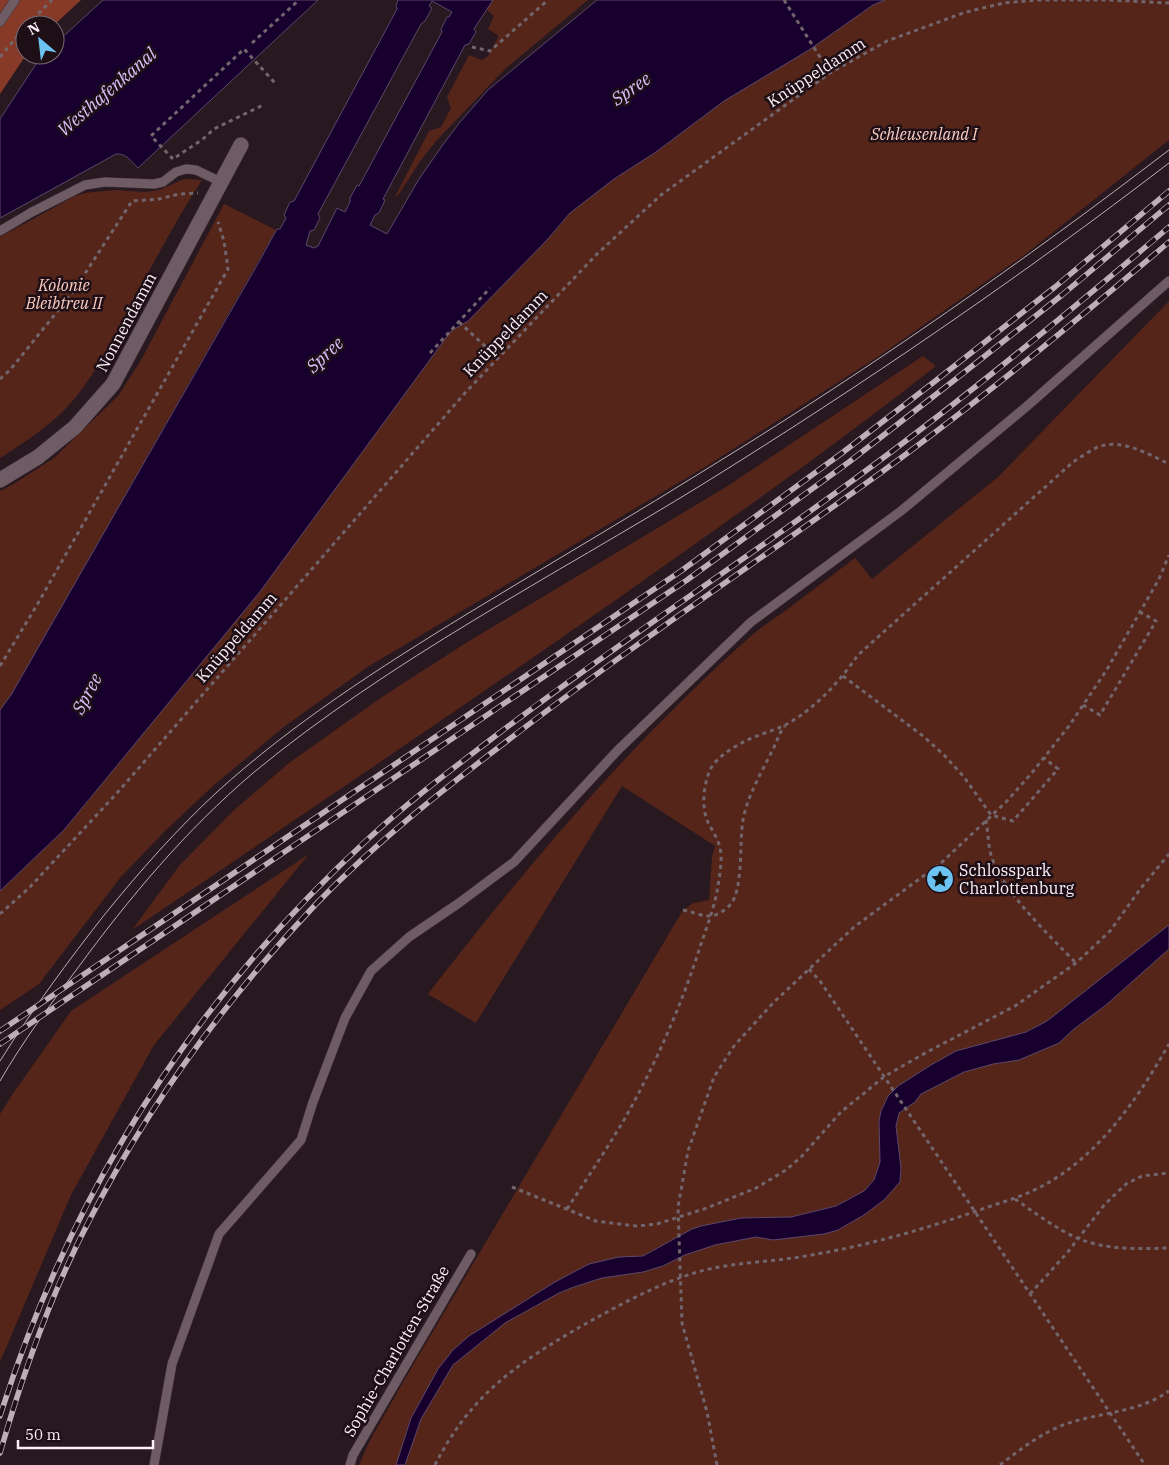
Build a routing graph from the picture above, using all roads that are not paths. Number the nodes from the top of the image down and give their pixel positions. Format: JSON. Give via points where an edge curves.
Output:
{"nodes":[{"id":1,"x":15,"y":0,"type":"edge"},
{"id":2,"x":0,"y":22,"type":"edge"},
{"id":3,"x":241,"y":144,"type":"dead end"},
{"id":4,"x":216,"y":180,"type":"junction"},
{"id":5,"x":0,"y":231,"type":"edge"},
{"id":6,"x":1169,"y":281,"type":"edge"},
{"id":7,"x":0,"y":480,"type":"edge"},
{"id":8,"x":471,"y":1254,"type":"dead end"},
{"id":9,"x":154,"y":1465,"type":"edge"},
{"id":10,"x":350,"y":1465,"type":"edge"}],
"edges":[{"from":1,"to":2,"type":"lane"},
{"from":3,"to":4,"type":"street","name":"Nonnendamm"},
{"from":4,"to":5,"type":"lane","via":[[196,170],[186,169],[154,184],[105,182],[85,185]]},
{"from":4,"to":7,"type":"street","name":"Nonnendamm","via":[[208,206],[113,384],[75,427],[38,457]]},
{"from":6,"to":9,"type":"lane","via":[[901,511],[751,622],[618,750],[514,862],[408,937],[371,971],[345,1018],[301,1140],[219,1234],[172,1364]]},
{"from":8,"to":10,"type":"lane","name":"Sophie-Charlotten-Straße"}]}
